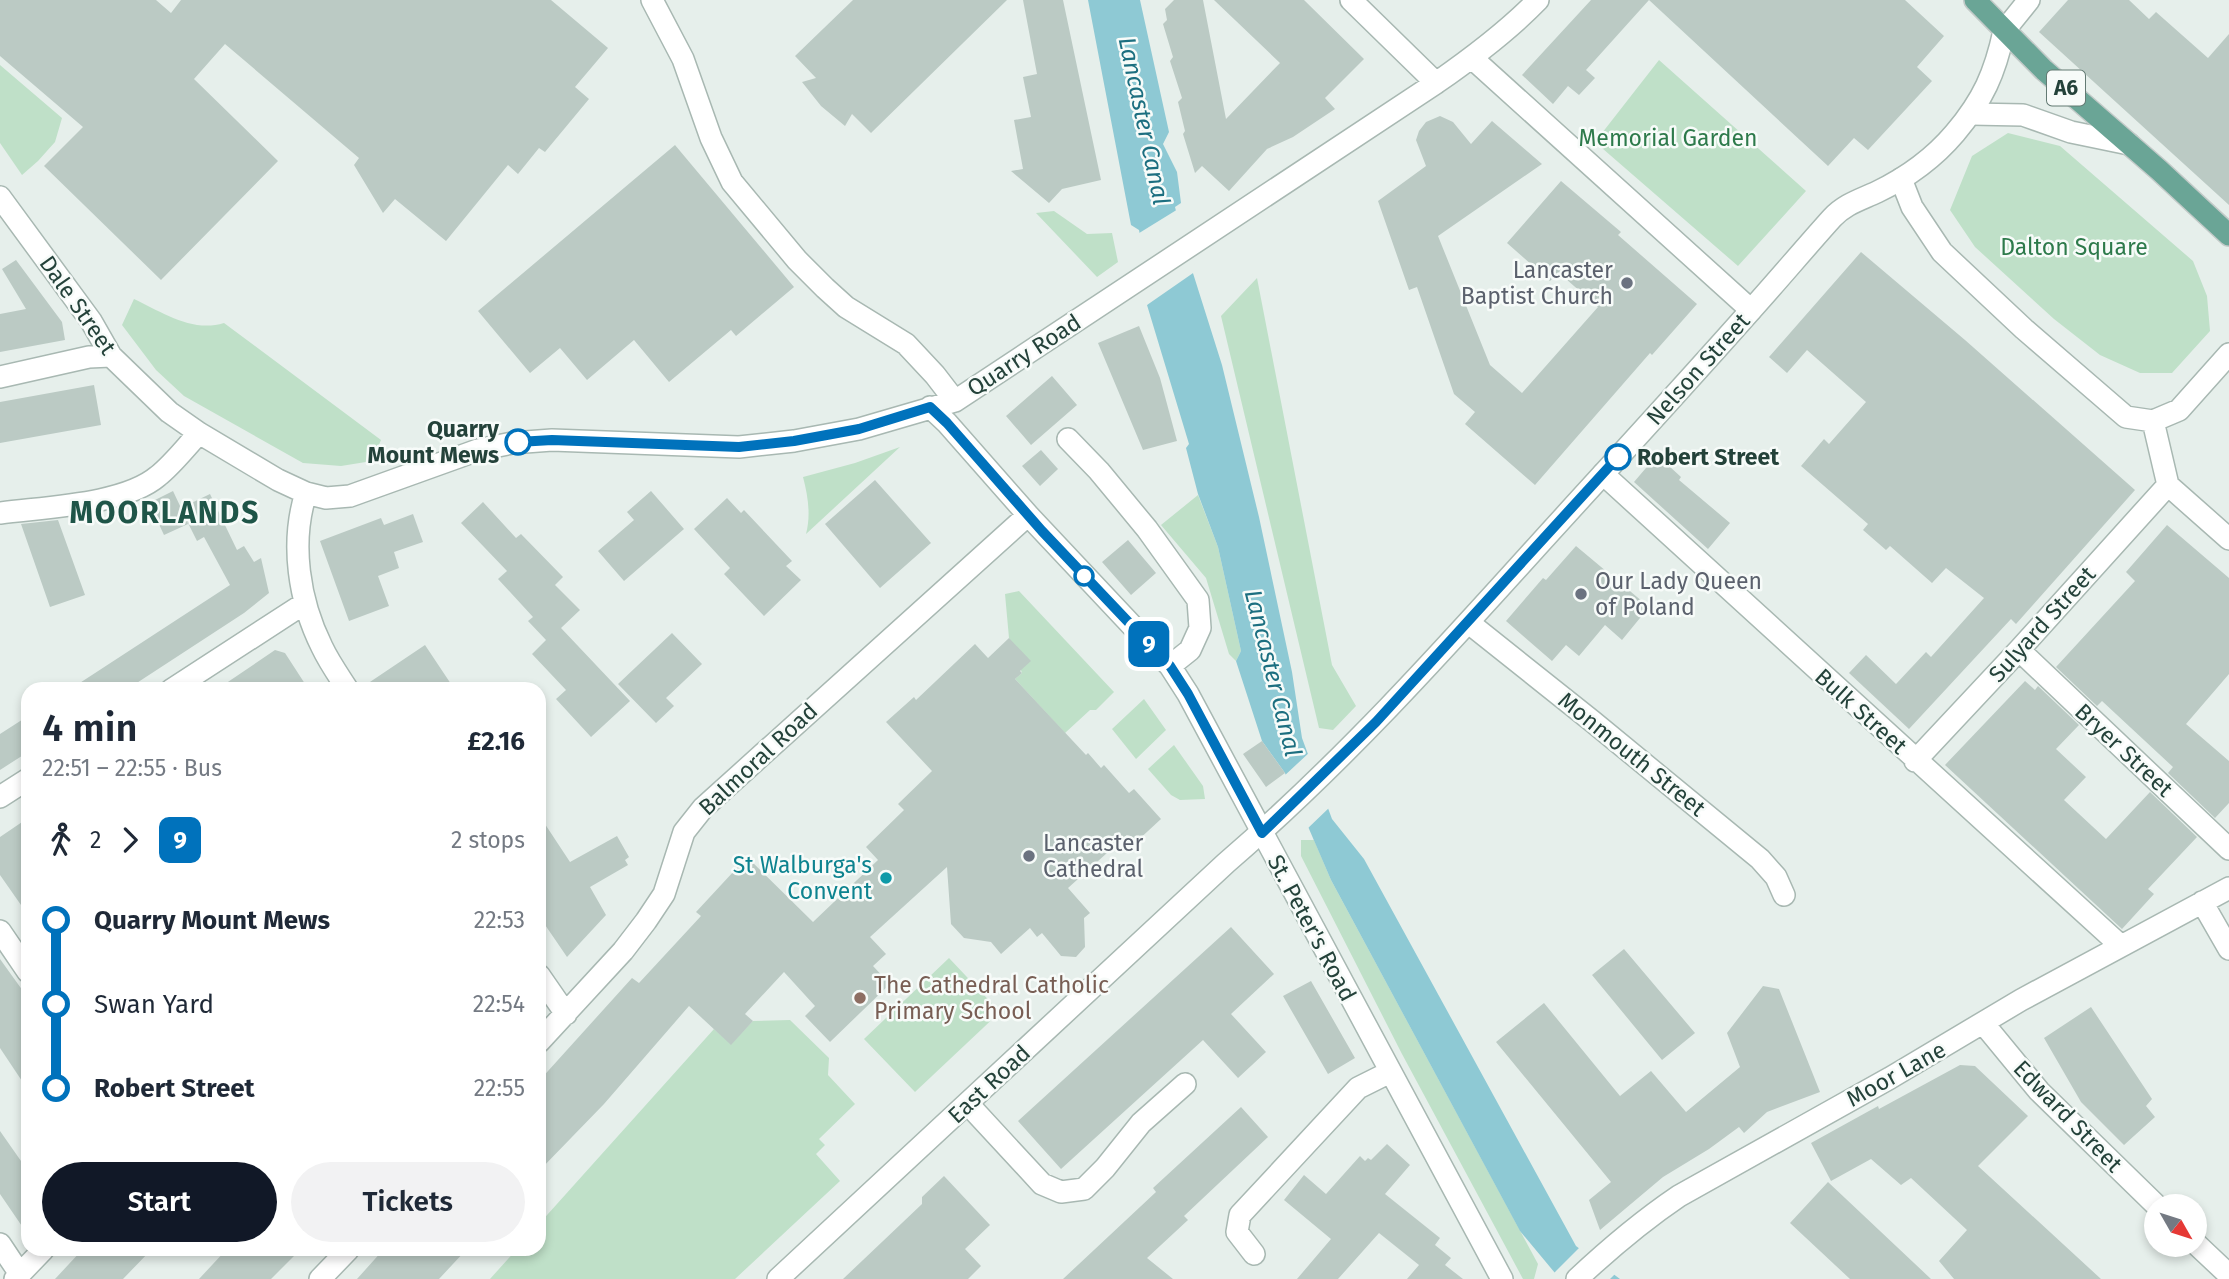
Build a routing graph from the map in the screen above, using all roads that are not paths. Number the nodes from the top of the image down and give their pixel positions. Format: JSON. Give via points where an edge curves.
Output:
{"nodes":[{"id":1,"x":652,"y":0,"type":"edge"},
{"id":2,"x":1351,"y":0,"type":"edge"},
{"id":3,"x":1538,"y":0,"type":"edge"},
{"id":4,"x":1975,"y":0,"type":"edge"},
{"id":5,"x":2029,"y":0,"type":"edge"},
{"id":6,"x":2004,"y":31,"type":"junction"},
{"id":7,"x":1472,"y":58,"type":"junction"},
{"id":8,"x":1436,"y":83,"type":"junction"},
{"id":9,"x":1971,"y":114,"type":"junction"},
{"id":10,"x":2129,"y":144,"type":"junction"},
{"id":11,"x":1901,"y":179,"type":"junction"},
{"id":12,"x":0,"y":197,"type":"edge"},
{"id":13,"x":2227,"y":236,"type":"edge"},
{"id":14,"x":1751,"y":310,"type":"junction"},
{"id":15,"x":2229,"y":354,"type":"edge"},
{"id":16,"x":111,"y":356,"type":"junction"},
{"id":17,"x":0,"y":377,"type":"edge"},
{"id":18,"x":955,"y":401,"type":"junction"},
{"id":19,"x":930,"y":407,"type":"junction"},
{"id":20,"x":2153,"y":421,"type":"junction"},
{"id":21,"x":199,"y":433,"type":"junction"},
{"id":22,"x":1068,"y":439,"type":"dead end"},
{"id":23,"x":1603,"y":474,"type":"junction"},
{"id":24,"x":2168,"y":485,"type":"junction"},
{"id":25,"x":306,"y":493,"type":"junction"},
{"id":26,"x":0,"y":513,"type":"edge"},
{"id":27,"x":1028,"y":514,"type":"junction"},
{"id":28,"x":2229,"y":540,"type":"edge"},
{"id":29,"x":305,"y":603,"type":"junction"},
{"id":30,"x":1469,"y":623,"type":"junction"},
{"id":31,"x":2019,"y":650,"type":"junction"},
{"id":32,"x":1170,"y":666,"type":"junction"},
{"id":33,"x":183,"y":682,"type":"edge"},
{"id":34,"x":343,"y":682,"type":"edge"},
{"id":35,"x":1916,"y":761,"type":"junction"},
{"id":36,"x":21,"y":784,"type":"edge"},
{"id":37,"x":0,"y":797,"type":"edge"},
{"id":38,"x":1262,"y":833,"type":"junction"},
{"id":39,"x":2229,"y":849,"type":"edge"},
{"id":40,"x":2229,"y":888,"type":"edge"},
{"id":41,"x":1784,"y":895,"type":"dead end"},
{"id":42,"x":2202,"y":902,"type":"junction"},
{"id":43,"x":0,"y":932,"type":"edge"},
{"id":44,"x":2120,"y":946,"type":"junction"},
{"id":45,"x":2229,"y":949,"type":"edge"},
{"id":46,"x":21,"y":962,"type":"edge"},
{"id":47,"x":546,"y":985,"type":"edge"},
{"id":48,"x":566,"y":1014,"type":"junction"},
{"id":49,"x":1983,"y":1023,"type":"junction"},
{"id":50,"x":546,"y":1035,"type":"edge"},
{"id":51,"x":1390,"y":1072,"type":"junction"},
{"id":52,"x":1185,"y":1084,"type":"dead end"},
{"id":53,"x":968,"y":1104,"type":"junction"},
{"id":54,"x":2145,"y":1194,"type":"edge"},
{"id":55,"x":0,"y":1244,"type":"edge"},
{"id":56,"x":1254,"y":1254,"type":"dead end"},
{"id":57,"x":2207,"y":1254,"type":"edge"},
{"id":58,"x":37,"y":1256,"type":"edge"},
{"id":59,"x":342,"y":1256,"type":"edge"},
{"id":60,"x":2229,"y":1275,"type":"edge"},
{"id":61,"x":18,"y":1276,"type":"edge"},
{"id":62,"x":320,"y":1279,"type":"edge"},
{"id":63,"x":778,"y":1279,"type":"edge"},
{"id":64,"x":1502,"y":1279,"type":"edge"},
{"id":65,"x":1577,"y":1279,"type":"edge"}],
"edges":[{"from":1,"to":18,"type":"street","via":[[683,59],[732,182],[825,288],[846,307],[906,344]]},
{"from":2,"to":8,"type":"street"},
{"from":3,"to":7,"type":"street","name":"Quarry Road"},
{"from":4,"to":6,"type":"main road","number":"A6"},
{"from":5,"to":6,"type":"street"},
{"from":6,"to":9,"type":"street","via":[[1993,74]]},
{"from":6,"to":10,"type":"main road","number":"A6"},
{"from":7,"to":8,"type":"street","name":"Quarry Road"},
{"from":7,"to":14,"type":"street"},
{"from":8,"to":18,"type":"street","name":"Quarry Road"},
{"from":9,"to":10,"type":"street","via":[[2023,115],[2071,132]]},
{"from":9,"to":11,"type":"street","via":[[1926,162]]},
{"from":10,"to":13,"type":"main road","number":"A6"},
{"from":11,"to":14,"type":"street","name":"Nelson Street","via":[[1842,207]]},
{"from":11,"to":20,"type":"street","via":[[1912,207],[1942,252],[2126,417]]},
{"from":12,"to":16,"type":"street","name":"Dale Street","via":[[91,321]]},
{"from":14,"to":23,"type":"street","name":"Nelson Street"},
{"from":15,"to":20,"type":"street","via":[[2179,411]]},
{"from":16,"to":17,"type":"street"},
{"from":16,"to":21,"type":"street","name":"Dale Street","via":[[169,412]]},
{"from":18,"to":19,"type":"street","name":"Quarry Road"},
{"from":19,"to":25,"type":"street","name":"Quarry Road","via":[[859,429],[739,447],[552,440],[512,443],[453,458],[350,496],[326,498]]},
{"from":19,"to":27,"type":"street","name":"St. Peter's Road"},
{"from":20,"to":24,"type":"street"},
{"from":21,"to":25,"type":"street","name":"Dale Street"},
{"from":21,"to":26,"type":"street","via":[[157,478],[135,491]]},
{"from":22,"to":32,"type":"street","via":[[1147,529],[1198,600],[1200,628],[1190,650]]},
{"from":23,"to":30,"type":"street","name":"Nelson Street"},
{"from":23,"to":35,"type":"street","name":"Bulk Street"},
{"from":24,"to":28,"type":"street"},
{"from":24,"to":31,"type":"street","name":"Sulyard Street"},
{"from":25,"to":29,"type":"street","via":[[297,551]]},
{"from":27,"to":32,"type":"street","name":"St. Peter's Road"},
{"from":27,"to":48,"type":"street","name":"Balmoral Road","via":[[703,808],[684,832],[664,894],[623,951]]},
{"from":29,"to":33,"type":"street"},
{"from":29,"to":34,"type":"street","via":[[322,647]]},
{"from":30,"to":38,"type":"street","name":"Nelson Street"},
{"from":30,"to":41,"type":"street","name":"Monmouth Street","via":[[1760,859]]},
{"from":31,"to":35,"type":"street","name":"Sulyard Street"},
{"from":31,"to":39,"type":"street","name":"Bryer Street"},
{"from":32,"to":38,"type":"street","name":"St. Peter's Road"},
{"from":35,"to":44,"type":"street","name":"Bulk Street"},
{"from":36,"to":37,"type":"street"},
{"from":38,"to":51,"type":"street","name":"St. Peter's Road"},
{"from":38,"to":53,"type":"street","name":"East Road"},
{"from":40,"to":42,"type":"street","name":"Moor Lane"},
{"from":42,"to":44,"type":"street","name":"Moor Lane"},
{"from":42,"to":45,"type":"street"},
{"from":43,"to":46,"type":"street"},
{"from":44,"to":49,"type":"street","name":"Moor Lane"},
{"from":47,"to":48,"type":"street"},
{"from":48,"to":50,"type":"street","name":"Balmoral Road"},
{"from":49,"to":54,"type":"street","name":"Edward Street","via":[[2039,1091]]},
{"from":49,"to":65,"type":"street","name":"Moor Lane","via":[[1679,1196]]},
{"from":51,"to":56,"type":"street","via":[[1358,1088],[1240,1215],[1237,1232]]},
{"from":51,"to":64,"type":"street","name":"St. Peter's Road"},
{"from":52,"to":53,"type":"street","via":[[1141,1122],[1084,1189],[1061,1192],[1042,1184]]},
{"from":53,"to":63,"type":"street","name":"East Road"},
{"from":55,"to":61,"type":"street"},
{"from":57,"to":60,"type":"street"},
{"from":58,"to":61,"type":"street"},
{"from":59,"to":62,"type":"street"}]}
